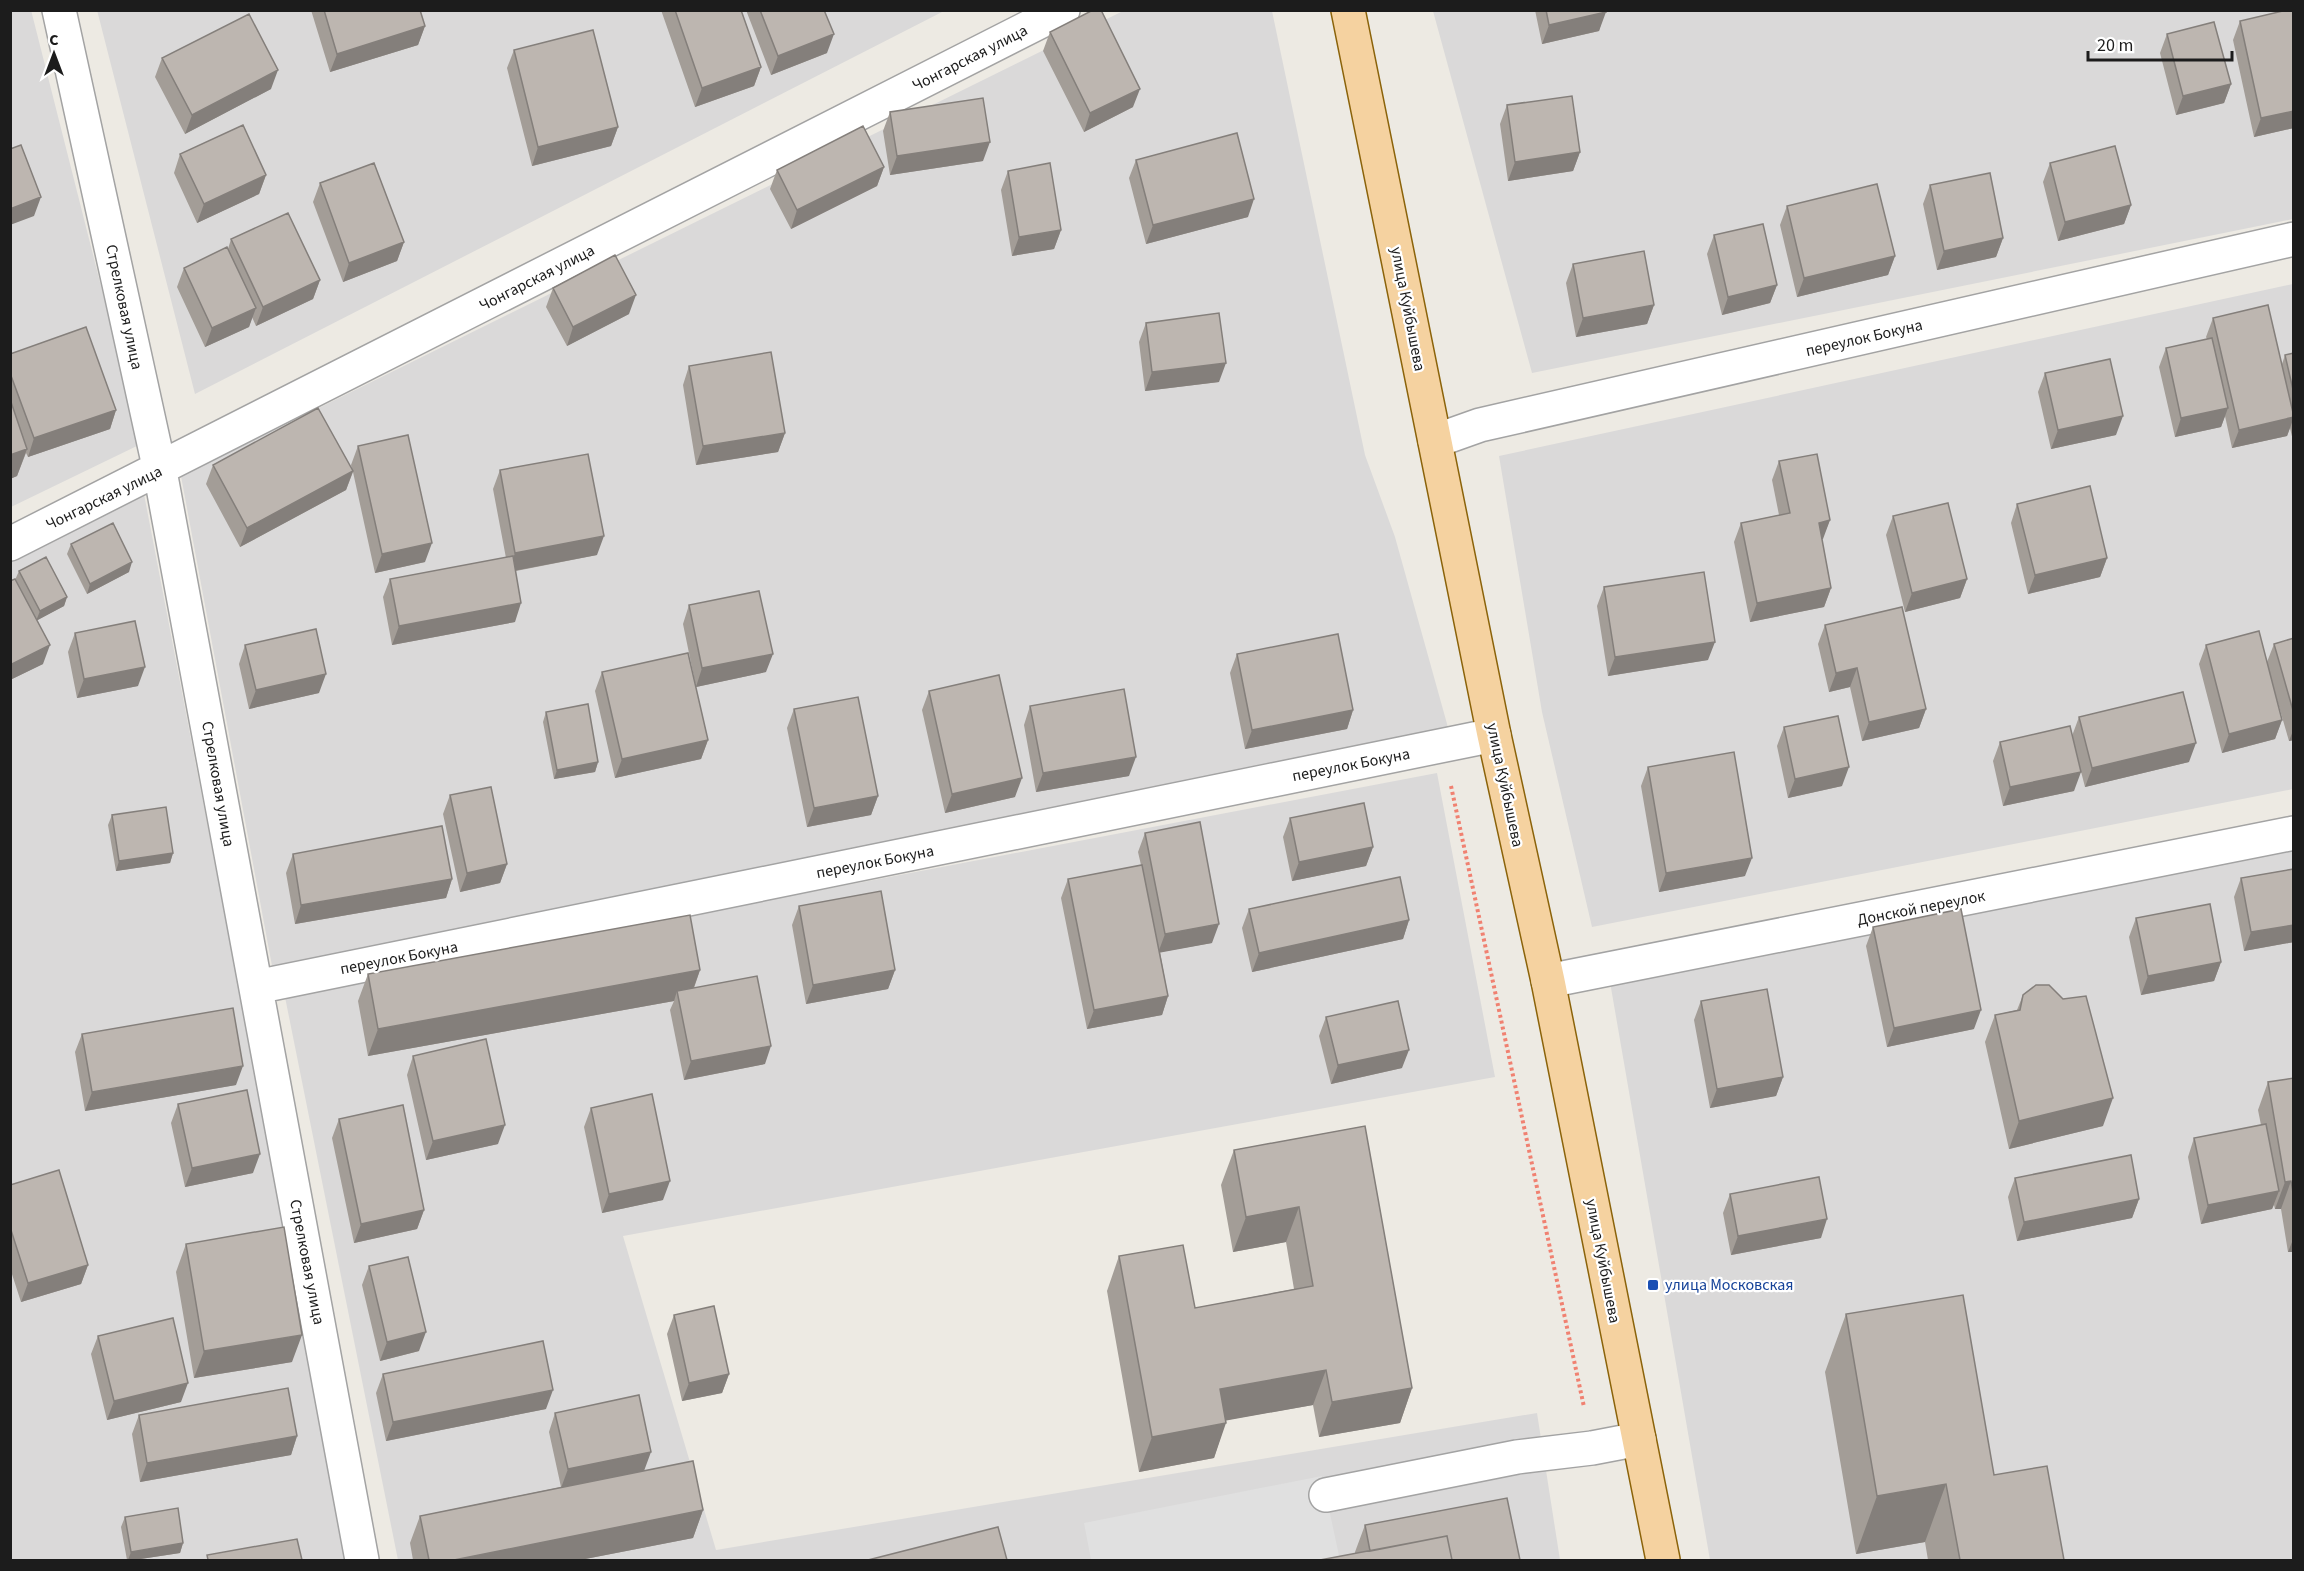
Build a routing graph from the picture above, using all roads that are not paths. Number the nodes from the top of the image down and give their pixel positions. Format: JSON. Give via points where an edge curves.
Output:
{"nodes":[{"id":1,"x":59,"y":10,"type":"edge"},
{"id":2,"x":1063,"y":10,"type":"edge"},
{"id":3,"x":1348,"y":10,"type":"edge"},
{"id":4,"x":2294,"y":239,"type":"edge"},
{"id":5,"x":1435,"y":441,"type":"junction"},
{"id":6,"x":160,"y":471,"type":"junction"},
{"id":7,"x":10,"y":544,"type":"edge"},
{"id":8,"x":1494,"y":735,"type":"junction"},
{"id":9,"x":2294,"y":833,"type":"edge"},
{"id":10,"x":1548,"y":981,"type":"junction"},
{"id":11,"x":255,"y":987,"type":"junction"},
{"id":12,"x":1639,"y":1439,"type":"junction"},
{"id":13,"x":1326,"y":1496,"type":"dead end"},
{"id":14,"x":362,"y":1560,"type":"edge"},
{"id":15,"x":1663,"y":1560,"type":"edge"}],
"edges":[{"from":1,"to":6,"type":"street","name":"Стрелковая улица"},
{"from":2,"to":6,"type":"street","name":"Чонгарская улица"},
{"from":3,"to":5,"type":"main road","name":"улица Куйбышева"},
{"from":4,"to":5,"type":"street","name":"переулок Бокуна","via":[[1480,425]]},
{"from":5,"to":8,"type":"main road","name":"улица Куйбышева"},
{"from":6,"to":7,"type":"street","name":"Чонгарская улица"},
{"from":6,"to":11,"type":"street","name":"Стрелковая улица"},
{"from":8,"to":10,"type":"main road","name":"улица Куйбышева"},
{"from":8,"to":11,"type":"street","name":"переулок Бокуна"},
{"from":9,"to":10,"type":"street","name":"Донской переулок"},
{"from":10,"to":12,"type":"main road","name":"улица Куйбышева"},
{"from":11,"to":14,"type":"street","name":"Стрелковая улица"},
{"from":12,"to":13,"type":"street","via":[[1592,1449],[1517,1457]]},
{"from":12,"to":15,"type":"main road","name":"улица Куйбышева"}]}
